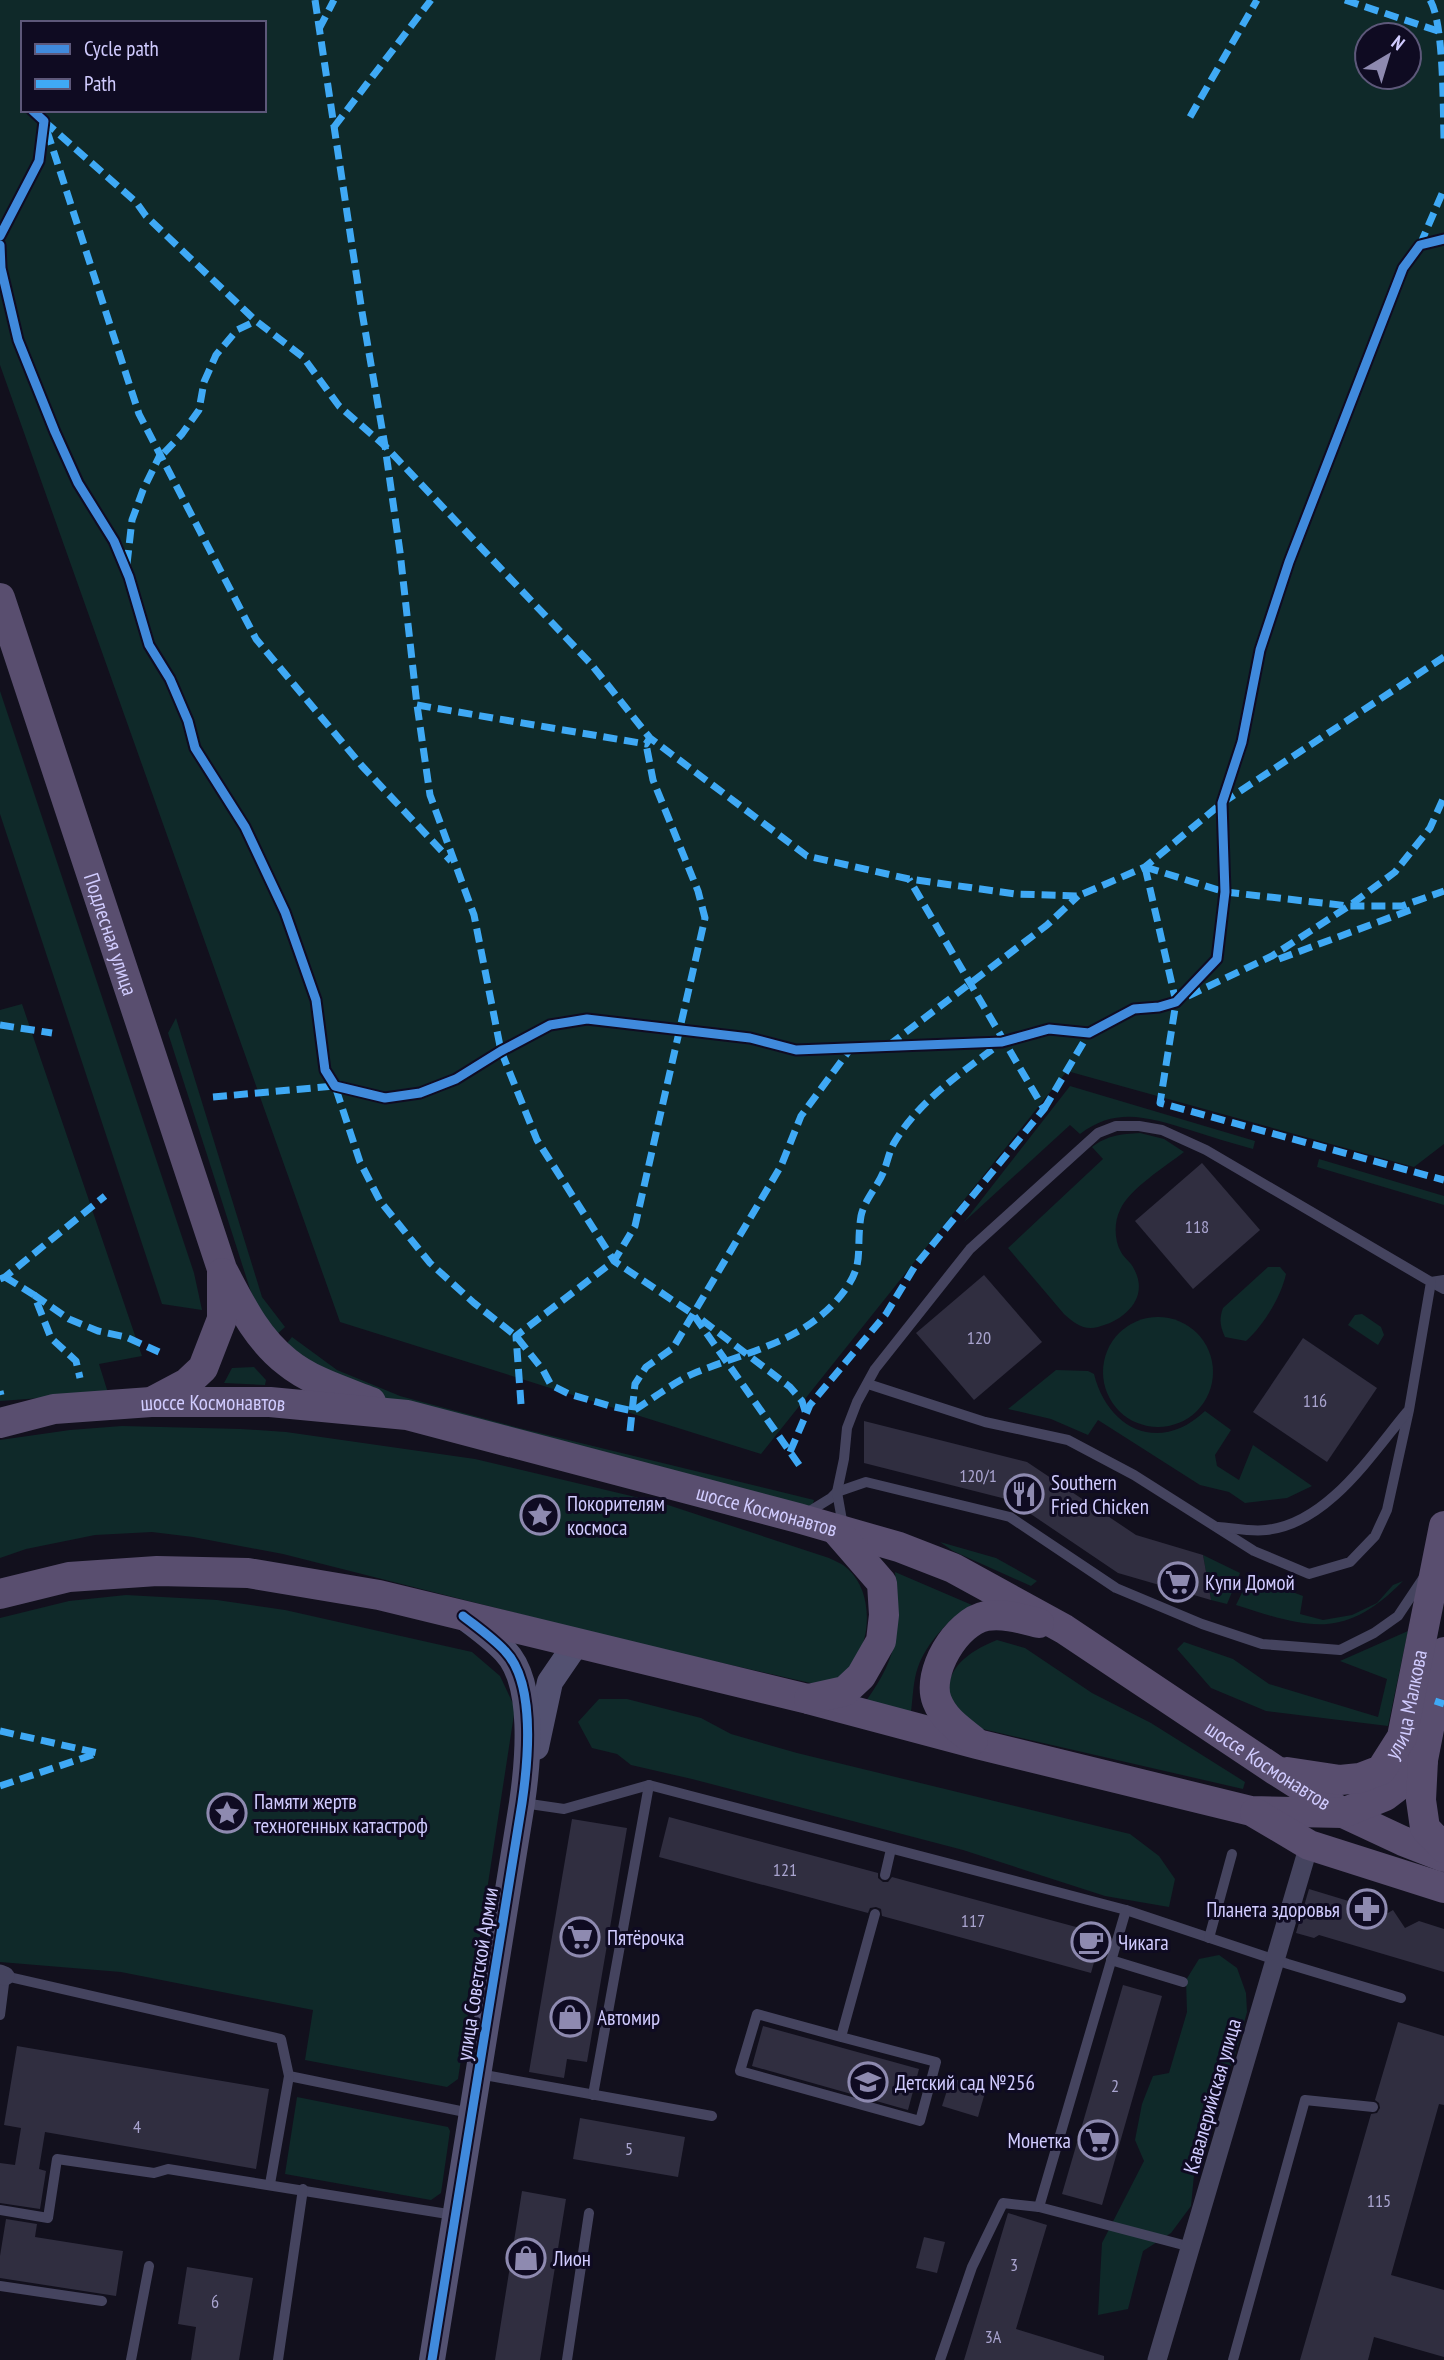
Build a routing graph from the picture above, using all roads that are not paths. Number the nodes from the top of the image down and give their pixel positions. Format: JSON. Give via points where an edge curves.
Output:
{"nodes":[{"id":1,"x":0,"y":598,"type":"edge"},
{"id":2,"x":222,"y":1269,"type":"junction"},
{"id":3,"x":1444,"y":1280,"type":"edge"},
{"id":4,"x":1431,"y":1282,"type":"junction"},
{"id":5,"x":1444,"y":1289,"type":"edge"},
{"id":6,"x":868,"y":1384,"type":"junction"},
{"id":7,"x":150,"y":1402,"type":"junction"},
{"id":8,"x":1409,"y":1410,"type":"junction"},
{"id":9,"x":407,"y":1415,"type":"junction"},
{"id":10,"x":0,"y":1423,"type":"edge"},
{"id":11,"x":837,"y":1492,"type":"junction"},
{"id":12,"x":798,"y":1518,"type":"junction"},
{"id":13,"x":1217,"y":1527,"type":"junction"},
{"id":14,"x":839,"y":1530,"type":"junction"},
{"id":15,"x":1442,"y":1540,"type":"edge"},
{"id":16,"x":0,"y":1594,"type":"edge"},
{"id":17,"x":463,"y":1616,"type":"junction"},
{"id":18,"x":1064,"y":1629,"type":"junction"},
{"id":19,"x":576,"y":1644,"type":"junction"},
{"id":20,"x":1444,"y":1652,"type":"edge"},
{"id":21,"x":808,"y":1699,"type":"junction"},
{"id":22,"x":1440,"y":1703,"type":"edge"},
{"id":23,"x":977,"y":1744,"type":"junction"},
{"id":24,"x":1423,"y":1760,"type":"junction"},
{"id":25,"x":1275,"y":1770,"type":"junction"},
{"id":26,"x":649,"y":1785,"type":"junction"},
{"id":27,"x":523,"y":1794,"type":"junction"},
{"id":28,"x":1251,"y":1811,"type":"junction"},
{"id":29,"x":1343,"y":1813,"type":"junction"},
{"id":30,"x":1309,"y":1845,"type":"junction"},
{"id":31,"x":1444,"y":1847,"type":"edge"},
{"id":32,"x":891,"y":1849,"type":"junction"},
{"id":33,"x":1232,"y":1854,"type":"dead end"},
{"id":34,"x":1444,"y":1857,"type":"edge"},
{"id":35,"x":885,"y":1875,"type":"dead end"},
{"id":36,"x":1444,"y":1888,"type":"edge"},
{"id":37,"x":1126,"y":1910,"type":"junction"},
{"id":38,"x":875,"y":1914,"type":"dead end"},
{"id":39,"x":1209,"y":1938,"type":"junction"},
{"id":40,"x":1111,"y":1960,"type":"junction"},
{"id":41,"x":1276,"y":1960,"type":"junction"},
{"id":42,"x":3,"y":1975,"type":"edge"},
{"id":43,"x":1183,"y":1982,"type":"dead end"},
{"id":44,"x":1401,"y":1998,"type":"dead end"},
{"id":45,"x":0,"y":2015,"type":"edge"},
{"id":46,"x":841,"y":2037,"type":"junction"},
{"id":47,"x":478,"y":2074,"type":"junction"},
{"id":48,"x":289,"y":2076,"type":"junction"},
{"id":49,"x":593,"y":2095,"type":"junction"},
{"id":50,"x":1373,"y":2107,"type":"dead end"},
{"id":51,"x":472,"y":2113,"type":"junction"},
{"id":52,"x":712,"y":2116,"type":"dead end"},
{"id":53,"x":270,"y":2184,"type":"junction"},
{"id":54,"x":303,"y":2189,"type":"junction"},
{"id":55,"x":1039,"y":2207,"type":"junction"},
{"id":56,"x":0,"y":2210,"type":"edge"},
{"id":57,"x":589,"y":2213,"type":"dead end"},
{"id":58,"x":455,"y":2215,"type":"junction"},
{"id":59,"x":1191,"y":2247,"type":"junction"},
{"id":60,"x":149,"y":2266,"type":"dead end"},
{"id":61,"x":0,"y":2286,"type":"edge"},
{"id":62,"x":102,"y":2301,"type":"dead end"},
{"id":63,"x":131,"y":2360,"type":"edge"},
{"id":64,"x":278,"y":2360,"type":"edge"},
{"id":65,"x":432,"y":2360,"type":"edge"},
{"id":66,"x":567,"y":2360,"type":"edge"},
{"id":67,"x":940,"y":2360,"type":"edge"},
{"id":68,"x":1157,"y":2360,"type":"edge"},
{"id":69,"x":1233,"y":2360,"type":"edge"}],
"edges":[{"from":1,"to":2,"type":"main road","name":"Подлесная улица"},
{"from":2,"to":7,"type":"main road","via":[[222,1319],[204,1368],[187,1383]]},
{"from":2,"to":9,"type":"main road","via":[[243,1311],[288,1363],[350,1394]]},
{"from":3,"to":4,"type":"lane"},
{"from":4,"to":5,"type":"lane"},
{"from":4,"to":6,"type":"lane","via":[[1206,1150],[1162,1130],[1116,1126],[1086,1141],[970,1249]]},
{"from":4,"to":8,"type":"lane"},
{"from":6,"to":11,"type":"lane","via":[[847,1428]]},
{"from":6,"to":13,"type":"lane","via":[[985,1422],[1068,1440]]},
{"from":7,"to":9,"type":"main road","name":"шоссе Космонавтов","via":[[270,1402]]},
{"from":7,"to":10,"type":"main road","name":"шоссе Космонавтов","via":[[54,1409]]},
{"from":8,"to":13,"type":"lane","via":[[1351,1482],[1312,1514],[1267,1530]]},
{"from":8,"to":13,"type":"lane","via":[[1387,1510],[1375,1536],[1350,1562],[1309,1574],[1254,1551]]},
{"from":9,"to":12,"type":"main road","name":"шоссе Космонавтов"},
{"from":11,"to":12,"type":"lane"},
{"from":11,"to":14,"type":"lane"},
{"from":11,"to":15,"type":"lane","via":[[866,1482],[1010,1517],[1116,1588],[1262,1644],[1340,1650],[1374,1633],[1398,1616]]},
{"from":12,"to":14,"type":"main road","name":"шоссе Космонавтов"},
{"from":14,"to":18,"type":"main road","name":"шоссе Космонавтов","via":[[953,1567]]},
{"from":14,"to":21,"type":"main road","via":[[882,1583],[881,1641],[861,1676],[845,1691]]},
{"from":15,"to":25,"type":"main road","name":"улица Малкова","via":[[1402,1737],[1381,1769],[1340,1780]]},
{"from":16,"to":17,"type":"main road","name":"шоссе Космонавтов","via":[[69,1577],[157,1571],[248,1573],[379,1595]]},
{"from":17,"to":19,"type":"main road","name":"шоссе Космонавтов"},
{"from":17,"to":27,"type":"street","name":"улица Советской Армии","via":[[507,1652],[522,1682],[527,1732]]},
{"from":18,"to":23,"type":"main road","via":[[1011,1616],[985,1616],[947,1646],[936,1673],[935,1698],[944,1716]]},
{"from":18,"to":25,"type":"main road","name":"шоссе Космонавтов"},
{"from":19,"to":21,"type":"main road","name":"шоссе Космонавтов"},
{"from":19,"to":27,"type":"street","name":"улица Советской Армии","via":[[550,1682]]},
{"from":20,"to":22,"type":"main road","name":"улица Малкова"},
{"from":21,"to":23,"type":"main road","name":"шоссе Космонавтов"},
{"from":22,"to":24,"type":"main road","name":"улица Малкова"},
{"from":23,"to":28,"type":"main road","name":"шоссе Космонавтов"},
{"from":24,"to":29,"type":"main road","name":"улица Малкова","via":[[1384,1796]]},
{"from":24,"to":31,"type":"main road","name":"улица Малкова","via":[[1425,1828]]},
{"from":25,"to":29,"type":"main road","name":"шоссе Космонавтов"},
{"from":26,"to":27,"type":"lane","via":[[564,1809]]},
{"from":26,"to":32,"type":"lane"},
{"from":26,"to":49,"type":"lane"},
{"from":27,"to":47,"type":"street","name":"улица Советской Армии"},
{"from":28,"to":29,"type":"main road","name":"шоссе Космонавтов"},
{"from":28,"to":30,"type":"main road","name":"шоссе Космонавтов"},
{"from":29,"to":34,"type":"main road","name":"шоссе Космонавтов"},
{"from":30,"to":36,"type":"main road","name":"шоссе Космонавтов"},
{"from":30,"to":41,"type":"street","name":"Кавалерийская улица"},
{"from":32,"to":35,"type":"lane"},
{"from":32,"to":37,"type":"lane"},
{"from":33,"to":39,"type":"lane"},
{"from":37,"to":39,"type":"lane"},
{"from":37,"to":40,"type":"lane"},
{"from":38,"to":46,"type":"lane"},
{"from":39,"to":41,"type":"lane"},
{"from":40,"to":43,"type":"lane"},
{"from":40,"to":55,"type":"lane"},
{"from":41,"to":44,"type":"lane"},
{"from":41,"to":59,"type":"street","name":"Кавалерийская улица"},
{"from":42,"to":45,"type":"lane"},
{"from":42,"to":48,"type":"lane","via":[[281,2039]]},
{"from":46,"to":46,"type":"lane","via":[[936,2062],[920,2121],[740,2071],[757,2014]]},
{"from":47,"to":49,"type":"lane"},
{"from":47,"to":51,"type":"street","name":"улица Советской Армии"},
{"from":48,"to":51,"type":"lane"},
{"from":48,"to":53,"type":"lane"},
{"from":49,"to":52,"type":"lane"},
{"from":50,"to":69,"type":"lane","via":[[1305,2100]]},
{"from":51,"to":58,"type":"street","name":"улица Советской Армии"},
{"from":53,"to":54,"type":"lane"},
{"from":53,"to":56,"type":"lane","via":[[57,2159],[48,2218]]},
{"from":54,"to":58,"type":"lane"},
{"from":54,"to":64,"type":"lane"},
{"from":55,"to":59,"type":"lane"},
{"from":55,"to":67,"type":"lane","via":[[1003,2203],[972,2267]]},
{"from":57,"to":66,"type":"lane"},
{"from":58,"to":65,"type":"street","name":"улица Советской Армии"},
{"from":59,"to":68,"type":"street","name":"Кавалерийская улица"},
{"from":60,"to":63,"type":"lane"},
{"from":61,"to":62,"type":"lane"}]}
